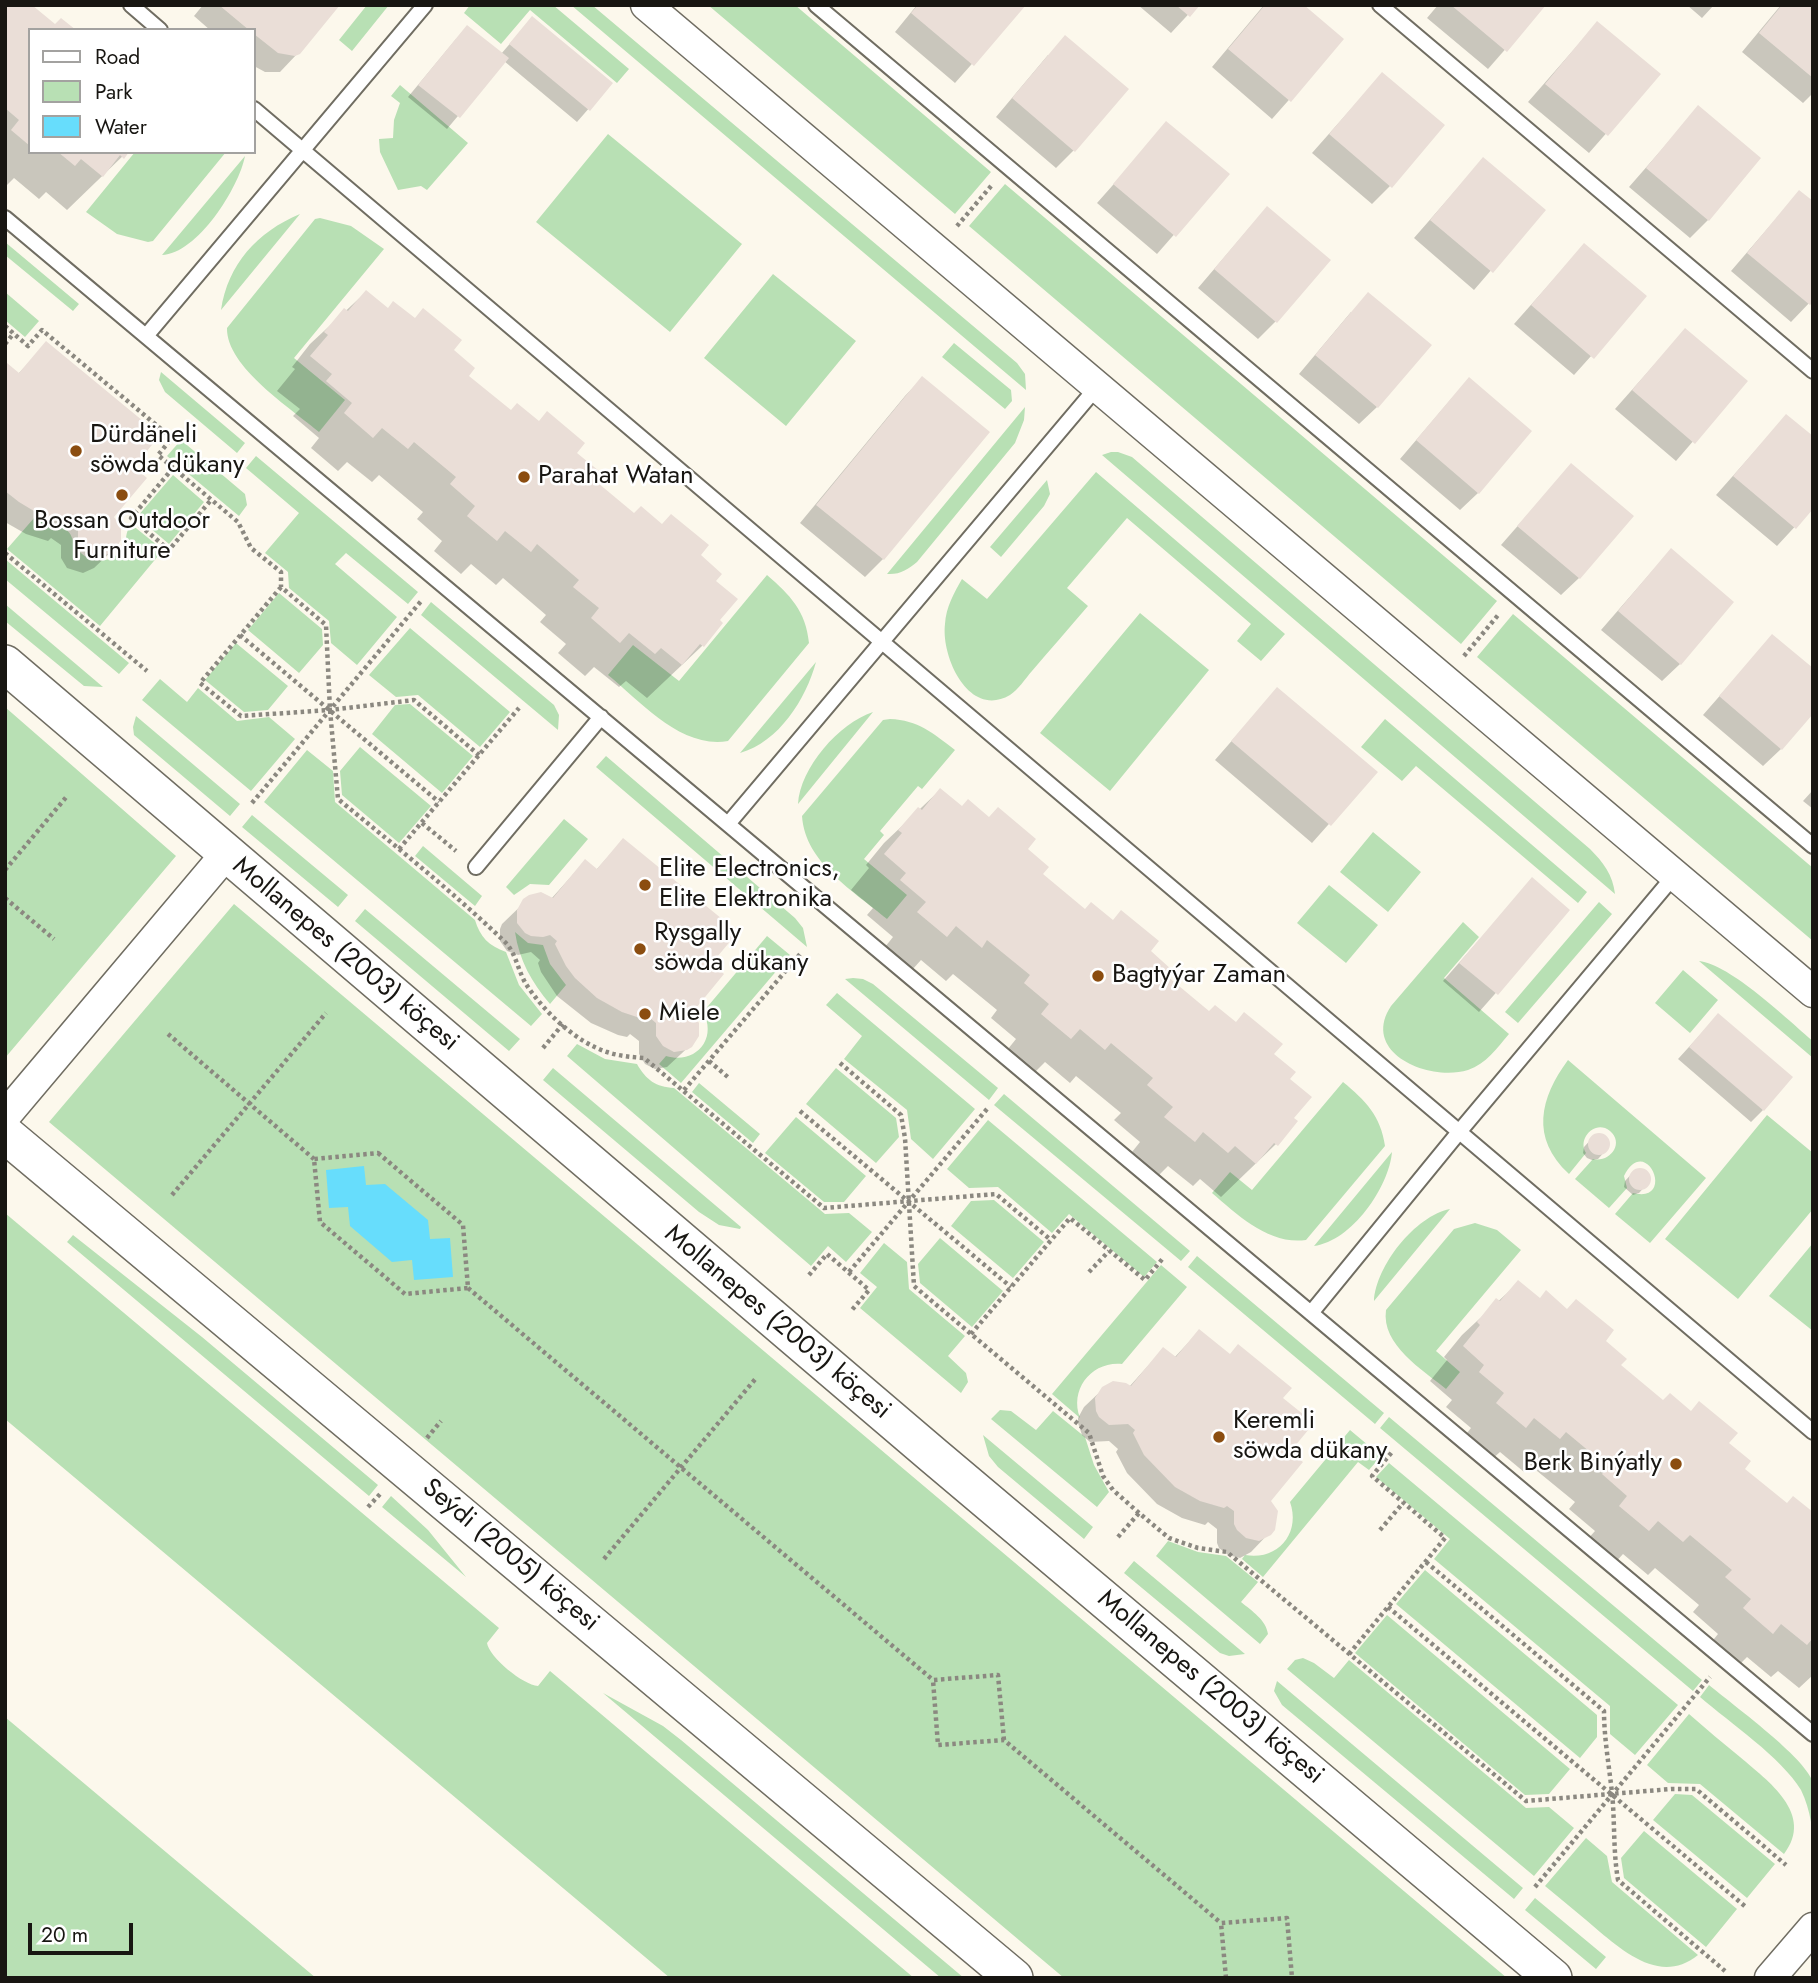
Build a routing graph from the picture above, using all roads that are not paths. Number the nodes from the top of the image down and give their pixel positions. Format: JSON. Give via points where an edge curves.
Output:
{"nodes":[{"id":1,"x":131,"y":5,"type":"edge"},
{"id":2,"x":425,"y":5,"type":"edge"},
{"id":3,"x":646,"y":5,"type":"edge"},
{"id":4,"x":816,"y":5,"type":"edge"},
{"id":5,"x":1380,"y":5,"type":"edge"},
{"id":6,"x":158,"y":28,"type":"edge"},
{"id":7,"x":256,"y":111,"type":"edge"},
{"id":8,"x":302,"y":149,"type":"junction"},
{"id":9,"x":5,"y":218,"type":"edge"},
{"id":10,"x":146,"y":336,"type":"junction"},
{"id":11,"x":1813,"y":371,"type":"edge"},
{"id":12,"x":1097,"y":387,"type":"junction"},
{"id":13,"x":882,"y":642,"type":"junction"},
{"id":14,"x":5,"y":664,"type":"edge"},
{"id":15,"x":601,"y":717,"type":"junction"},
{"id":16,"x":728,"y":824,"type":"junction"},
{"id":17,"x":1813,"y":846,"type":"edge"},
{"id":18,"x":226,"y":854,"type":"junction"},
{"id":19,"x":476,"y":867,"type":"road end"},
{"id":20,"x":1674,"y":876,"type":"junction"},
{"id":21,"x":1813,"y":992,"type":"edge"},
{"id":22,"x":5,"y":1116,"type":"edge"},
{"id":23,"x":1459,"y":1132,"type":"junction"},
{"id":24,"x":5,"y":1134,"type":"edge"},
{"id":25,"x":1311,"y":1313,"type":"junction"},
{"id":26,"x":1813,"y":1432,"type":"edge"},
{"id":27,"x":1813,"y":1734,"type":"edge"},
{"id":28,"x":1813,"y":1928,"type":"edge"},
{"id":29,"x":1014,"y":1978,"type":"edge"},
{"id":30,"x":1553,"y":1978,"type":"edge"},
{"id":31,"x":1770,"y":1978,"type":"edge"}],
"edges":[{"from":1,"to":6,"type":"lane"},
{"from":2,"to":8,"type":"lane"},
{"from":3,"to":12,"type":"street"},
{"from":4,"to":17,"type":"lane"},
{"from":5,"to":11,"type":"lane"},
{"from":7,"to":8,"type":"lane"},
{"from":8,"to":10,"type":"lane"},
{"from":8,"to":13,"type":"lane"},
{"from":9,"to":10,"type":"lane"},
{"from":10,"to":15,"type":"lane"},
{"from":12,"to":13,"type":"lane"},
{"from":12,"to":20,"type":"street"},
{"from":13,"to":16,"type":"lane"},
{"from":13,"to":23,"type":"lane"},
{"from":14,"to":18,"type":"street","name":"Mollanepes (2003) köçesi"},
{"from":15,"to":16,"type":"lane"},
{"from":15,"to":19,"type":"lane"},
{"from":16,"to":25,"type":"lane"},
{"from":18,"to":22,"type":"street"},
{"from":18,"to":30,"type":"street","name":"Mollanepes (2003) köçesi"},
{"from":20,"to":21,"type":"street"},
{"from":20,"to":23,"type":"lane"},
{"from":23,"to":25,"type":"lane"},
{"from":23,"to":26,"type":"lane"},
{"from":24,"to":29,"type":"street","name":"Seýdi (2005) köçesi"},
{"from":25,"to":27,"type":"lane"},
{"from":28,"to":31,"type":"street"}]}
